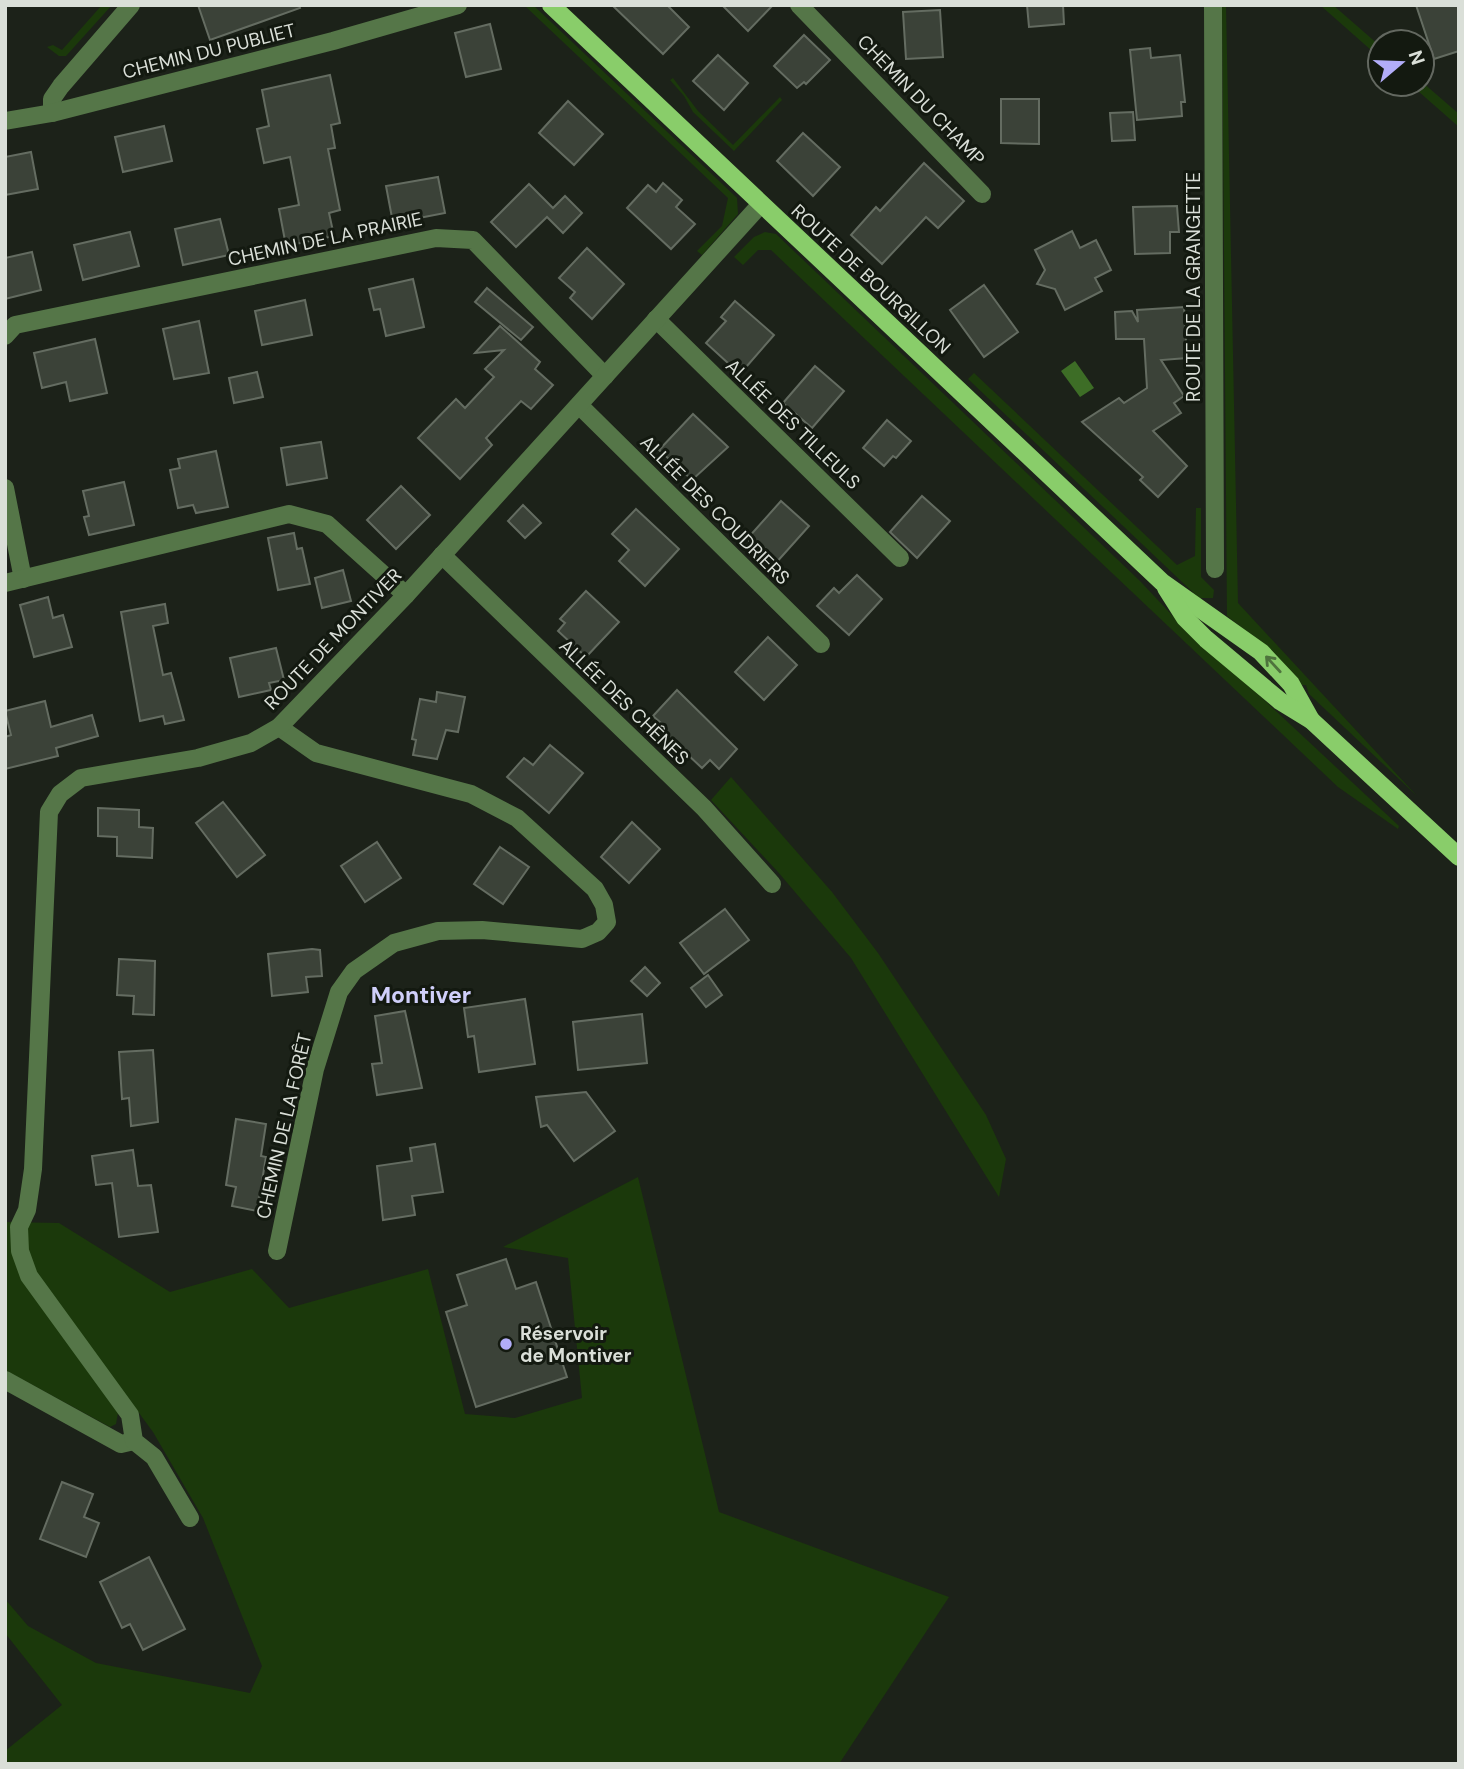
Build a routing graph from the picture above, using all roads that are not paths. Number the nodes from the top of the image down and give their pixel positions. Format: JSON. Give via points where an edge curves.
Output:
{"nodes":[{"id":1,"x":131,"y":5,"type":"edge"},
{"id":2,"x":458,"y":5,"type":"edge"},
{"id":3,"x":551,"y":5,"type":"edge"},
{"id":4,"x":799,"y":5,"type":"edge"},
{"id":5,"x":1213,"y":5,"type":"edge"},
{"id":6,"x":52,"y":113,"type":"junction"},
{"id":7,"x":5,"y":121,"type":"edge"},
{"id":8,"x":982,"y":194,"type":"dead end"},
{"id":9,"x":761,"y":204,"type":"junction"},
{"id":10,"x":656,"y":319,"type":"junction"},
{"id":11,"x":5,"y":336,"type":"edge"},
{"id":12,"x":605,"y":376,"type":"junction"},
{"id":13,"x":579,"y":405,"type":"junction"},
{"id":14,"x":5,"y":488,"type":"edge"},
{"id":15,"x":442,"y":555,"type":"junction"},
{"id":16,"x":900,"y":558,"type":"dead end"},
{"id":17,"x":1215,"y":569,"type":"dead end"},
{"id":18,"x":14,"y":581,"type":"edge"},
{"id":19,"x":1162,"y":582,"type":"junction"},
{"id":20,"x":406,"y":595,"type":"junction"},
{"id":21,"x":821,"y":644,"type":"dead end"},
{"id":22,"x":1311,"y":720,"type":"junction"},
{"id":23,"x":279,"y":727,"type":"junction"},
{"id":24,"x":1459,"y":857,"type":"edge"},
{"id":25,"x":772,"y":884,"type":"dead end"},
{"id":26,"x":277,"y":1251,"type":"dead end"},
{"id":27,"x":5,"y":1380,"type":"edge"},
{"id":28,"x":134,"y":1441,"type":"junction"},
{"id":29,"x":190,"y":1518,"type":"dead end"}],
"edges":[{"from":1,"to":6,"type":"street","via":[[61,86],[52,99]]},
{"from":2,"to":6,"type":"street","name":"CHEMIN DU PUBLIET"},
{"from":3,"to":9,"type":"main road","name":"ROUTE DE BOURGILLON"},
{"from":4,"to":8,"type":"street","name":"CHEMIN DU CHAMP"},
{"from":5,"to":17,"type":"street","name":"ROUTE DE LA GRANGETTE"},
{"from":6,"to":7,"type":"street","name":"CHEMIN DU PUBLIET"},
{"from":9,"to":10,"type":"street","name":"ROUTE DE MONTIVER"},
{"from":9,"to":19,"type":"main road","name":"ROUTE DE BOURGILLON"},
{"from":10,"to":12,"type":"street","name":"ROUTE DE MONTIVER"},
{"from":10,"to":16,"type":"street","name":"ALLÉE DES TILLEULS"},
{"from":11,"to":12,"type":"street","name":"CHEMIN DE LA PRAIRIE","via":[[15,325],[436,237],[473,240]]},
{"from":12,"to":13,"type":"street","name":"ROUTE DE MONTIVER"},
{"from":13,"to":15,"type":"street","name":"ROUTE DE MONTIVER"},
{"from":13,"to":21,"type":"street","name":"ALLÉE DES COUDRIERS"},
{"from":14,"to":18,"type":"street"},
{"from":15,"to":20,"type":"street","name":"ROUTE DE MONTIVER"},
{"from":15,"to":25,"type":"street","name":"ALLÉE DES CHÊNES","via":[[704,808]]},
{"from":18,"to":20,"type":"street","via":[[289,514],[327,524]]},
{"from":19,"to":22,"type":"main road","name":"ROUTE DE BOURGILLON","via":[[1185,618],[1206,639],[1280,701]]},
{"from":22,"to":19,"type":"main road","name":"ROUTE DE BOURGILLON","one_way":true,"via":[[1291,684],[1261,652]]},
{"from":20,"to":23,"type":"street","name":"ROUTE DE MONTIVER"},
{"from":22,"to":24,"type":"main road"},
{"from":23,"to":26,"type":"street","name":"CHEMIN DE LA FORÊT","via":[[316,752],[471,794],[517,818],[594,889],[607,922],[582,939],[438,931],[394,943],[354,971],[339,992],[315,1069]]},
{"from":23,"to":28,"type":"street","name":"ROUTE DE MONTIVER","via":[[251,743],[198,758],[81,778],[60,794],[49,812],[30,1194],[19,1227],[20,1251],[29,1276],[130,1415]]},
{"from":27,"to":28,"type":"street","via":[[121,1444]]},
{"from":28,"to":29,"type":"street","via":[[154,1457]]}]}
